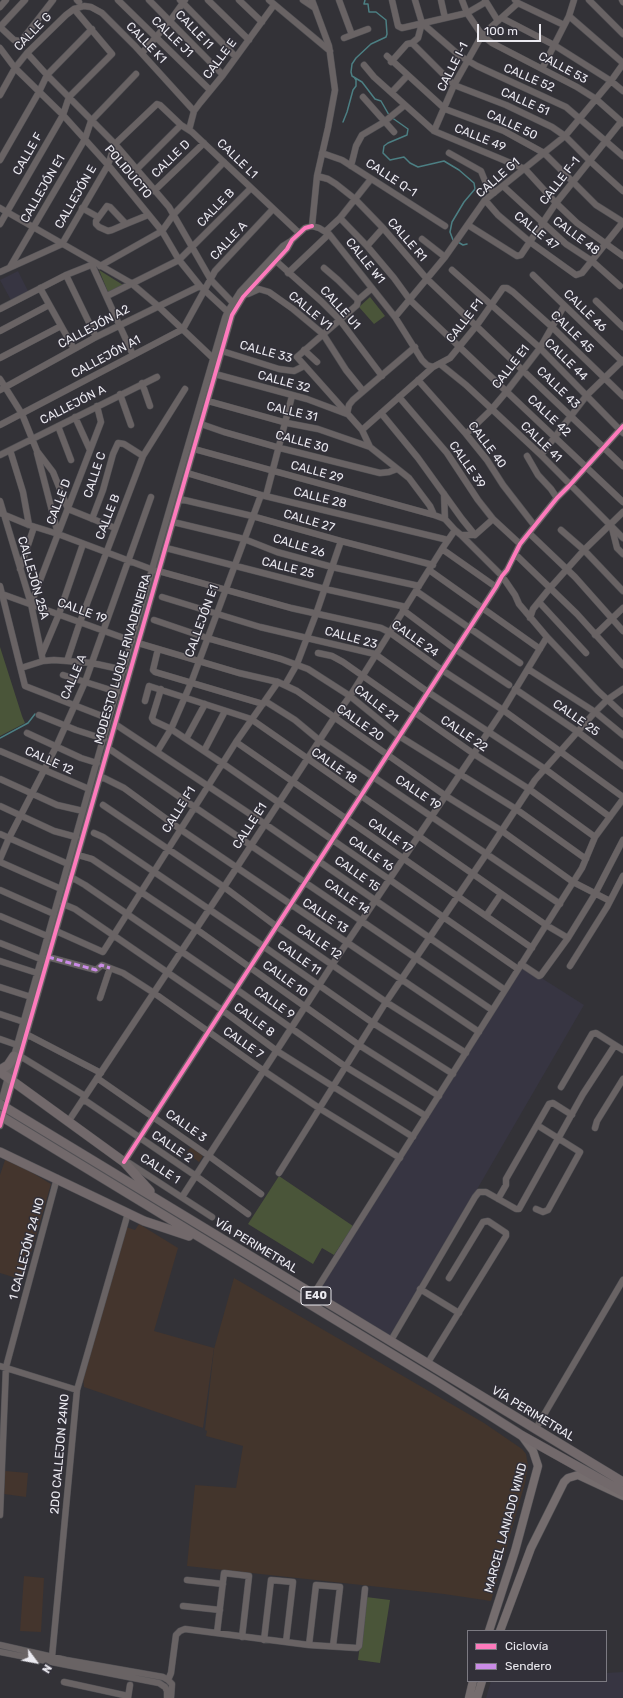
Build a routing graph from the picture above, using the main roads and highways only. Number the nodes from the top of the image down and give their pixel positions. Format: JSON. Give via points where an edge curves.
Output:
{"nodes":[{"id":1,"x":17,"y":1056,"type":"road end"},
{"id":2,"x":0,"y":1071,"type":"edge"},
{"id":3,"x":2,"y":1113,"type":"edge"},
{"id":4,"x":0,"y":1152,"type":"edge"},
{"id":5,"x":159,"y":1201,"type":"junction"},
{"id":6,"x":205,"y":1242,"type":"junction"},
{"id":7,"x":521,"y":1435,"type":"junction"},
{"id":8,"x":623,"y":1482,"type":"edge"},
{"id":9,"x":623,"y":1492,"type":"edge"},
{"id":10,"x":623,"y":1496,"type":"edge"},
{"id":11,"x":490,"y":1630,"type":"edge"},
{"id":12,"x":500,"y":1630,"type":"edge"},
{"id":13,"x":474,"y":1682,"type":"edge"},
{"id":14,"x":482,"y":1682,"type":"edge"},
{"id":15,"x":469,"y":1698,"type":"edge"},
{"id":16,"x":477,"y":1698,"type":"edge"}],
"edges":[{"from":1,"to":2,"type":"highway"},
{"from":2,"to":5,"type":"highway","via":[[124,1161]]},
{"from":3,"to":5,"type":"highway","name":"VÍA PERIMETRAL","number":"E40"},
{"from":3,"to":6,"type":"highway","name":"VÍA PERIMETRAL","number":"E40"},
{"from":4,"to":6,"type":"highway","via":[[128,1213]]},
{"from":5,"to":8,"type":"highway","name":"VÍA PERIMETRAL","number":"E40"},
{"from":6,"to":7,"type":"highway","name":"VÍA PERIMETRAL","number":"E40"},
{"from":7,"to":9,"type":"highway","name":"VÍA PERIMETRAL","number":"E40"},
{"from":7,"to":11,"type":"main road","name":"MARCEL LANIADO WIND","via":[[533,1451],[538,1466]]},
{"from":10,"to":12,"type":"main road","name":"MARCEL LANIADO WIND","via":[[578,1475],[564,1482],[531,1548]]},
{"from":13,"to":15,"type":"main road"},
{"from":14,"to":16,"type":"main road"}]}
